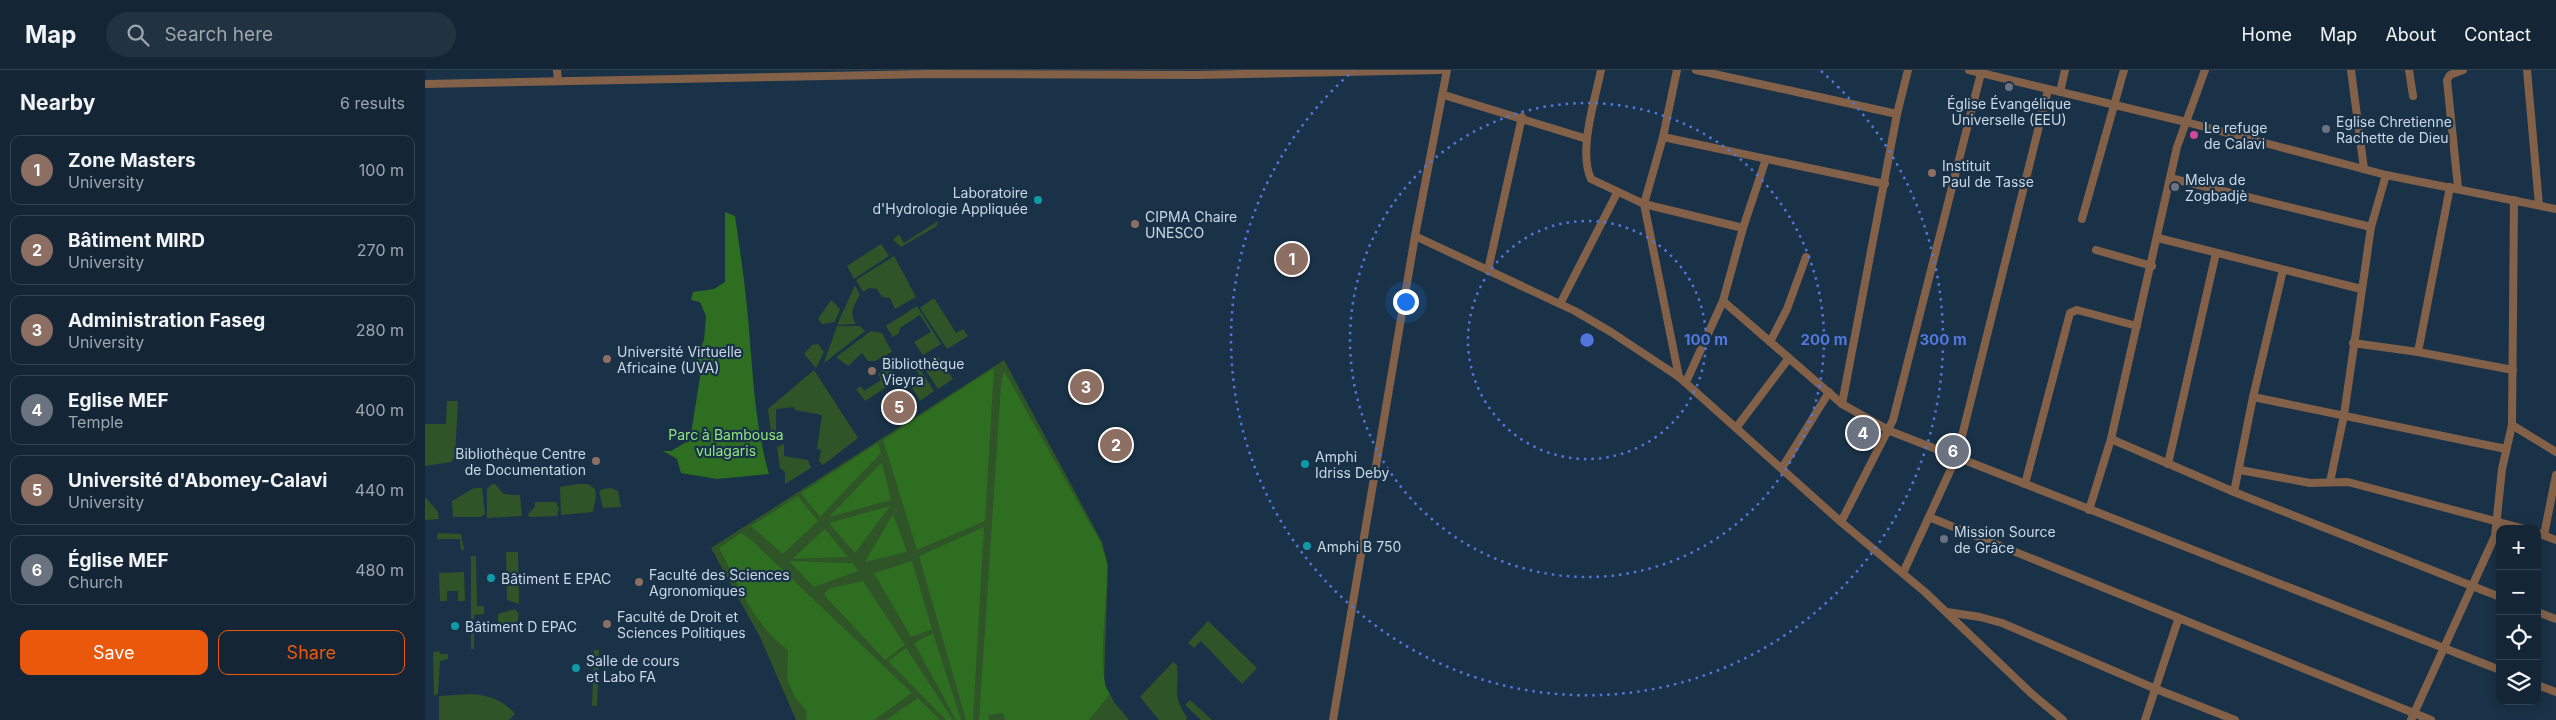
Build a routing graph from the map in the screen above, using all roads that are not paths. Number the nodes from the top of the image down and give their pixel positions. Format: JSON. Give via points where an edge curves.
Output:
{"nodes":[{"id":1,"x":557,"y":70,"type":"edge"},
{"id":2,"x":1440,"y":70,"type":"edge"},
{"id":3,"x":1447,"y":70,"type":"edge"},
{"id":4,"x":1601,"y":70,"type":"edge"},
{"id":5,"x":1677,"y":70,"type":"edge"},
{"id":6,"x":1696,"y":70,"type":"edge"},
{"id":7,"x":1908,"y":70,"type":"edge"},
{"id":8,"x":1969,"y":70,"type":"edge"},
{"id":9,"x":2065,"y":70,"type":"edge"},
{"id":10,"x":2124,"y":70,"type":"edge"},
{"id":11,"x":2205,"y":70,"type":"edge"},
{"id":12,"x":2351,"y":70,"type":"edge"},
{"id":13,"x":2409,"y":70,"type":"edge"},
{"id":14,"x":2463,"y":70,"type":"edge"},
{"id":15,"x":2527,"y":70,"type":"edge"},
{"id":16,"x":932,"y":72,"type":"edge"},
{"id":17,"x":1196,"y":72,"type":"edge"},
{"id":18,"x":1981,"y":73,"type":"junction"},
{"id":19,"x":748,"y":74,"type":"edge"},
{"id":20,"x":558,"y":81,"type":"junction"},
{"id":21,"x":425,"y":84,"type":"edge"},
{"id":22,"x":2048,"y":90,"type":"junction"},
{"id":23,"x":2060,"y":92,"type":"junction"},
{"id":24,"x":1443,"y":95,"type":"junction"},
{"id":25,"x":2413,"y":96,"type":"dead end"},
{"id":26,"x":2113,"y":105,"type":"junction"},
{"id":27,"x":1897,"y":114,"type":"junction"},
{"id":28,"x":1522,"y":118,"type":"junction"},
{"id":29,"x":2185,"y":122,"type":"junction"},
{"id":30,"x":1663,"y":137,"type":"junction"},
{"id":31,"x":1587,"y":139,"type":"junction"},
{"id":32,"x":1766,"y":159,"type":"junction"},
{"id":33,"x":2363,"y":169,"type":"junction"},
{"id":34,"x":2386,"y":175,"type":"junction"},
{"id":35,"x":2171,"y":178,"type":"junction"},
{"id":36,"x":1885,"y":184,"type":"junction"},
{"id":37,"x":2454,"y":188,"type":"junction"},
{"id":38,"x":1617,"y":193,"type":"junction"},
{"id":39,"x":2514,"y":200,"type":"junction"},
{"id":40,"x":1644,"y":204,"type":"junction"},
{"id":41,"x":2539,"y":205,"type":"junction"},
{"id":42,"x":2556,"y":208,"type":"edge"},
{"id":43,"x":2082,"y":219,"type":"dead end"},
{"id":44,"x":2371,"y":227,"type":"junction"},
{"id":45,"x":1743,"y":228,"type":"junction"},
{"id":46,"x":1415,"y":236,"type":"junction"},
{"id":47,"x":2158,"y":238,"type":"junction"},
{"id":48,"x":2095,"y":250,"type":"dead end"},
{"id":49,"x":2216,"y":253,"type":"junction"},
{"id":50,"x":1806,"y":257,"type":"dead end"},
{"id":51,"x":2152,"y":266,"type":"junction"},
{"id":52,"x":1489,"y":270,"type":"junction"},
{"id":53,"x":2283,"y":270,"type":"junction"},
{"id":54,"x":2361,"y":289,"type":"junction"},
{"id":55,"x":1723,"y":301,"type":"junction"},
{"id":56,"x":1559,"y":304,"type":"junction"},
{"id":57,"x":2137,"y":326,"type":"junction"},
{"id":58,"x":1770,"y":342,"type":"junction"},
{"id":59,"x":2353,"y":343,"type":"junction"},
{"id":60,"x":2418,"y":352,"type":"junction"},
{"id":61,"x":1789,"y":358,"type":"junction"},
{"id":62,"x":2513,"y":370,"type":"junction"},
{"id":63,"x":1683,"y":380,"type":"junction"},
{"id":64,"x":1829,"y":392,"type":"junction"},
{"id":65,"x":2253,"y":397,"type":"junction"},
{"id":66,"x":1843,"y":404,"type":"junction"},
{"id":67,"x":2344,"y":415,"type":"junction"},
{"id":68,"x":2512,"y":425,"type":"junction"},
{"id":69,"x":1736,"y":428,"type":"junction"},
{"id":70,"x":1890,"y":431,"type":"junction"},
{"id":71,"x":2111,"y":439,"type":"junction"},
{"id":72,"x":2506,"y":449,"type":"junction"},
{"id":73,"x":2556,"y":452,"type":"edge"},
{"id":74,"x":1957,"y":456,"type":"junction"},
{"id":75,"x":2168,"y":464,"type":"junction"},
{"id":76,"x":1781,"y":468,"type":"junction"},
{"id":77,"x":2240,"y":470,"type":"junction"},
{"id":78,"x":2556,"y":475,"type":"edge"},
{"id":79,"x":2331,"y":482,"type":"junction"},
{"id":80,"x":2025,"y":484,"type":"junction"},
{"id":81,"x":2234,"y":492,"type":"junction"},
{"id":82,"x":2089,"y":510,"type":"junction"},
{"id":83,"x":1929,"y":517,"type":"junction"},
{"id":84,"x":2498,"y":520,"type":"junction"},
{"id":85,"x":1841,"y":522,"type":"junction"},
{"id":86,"x":2513,"y":525,"type":"edge"},
{"id":87,"x":2541,"y":530,"type":"edge"},
{"id":88,"x":2541,"y":534,"type":"edge"},
{"id":89,"x":2556,"y":540,"type":"edge"},
{"id":90,"x":1903,"y":573,"type":"junction"},
{"id":91,"x":2473,"y":587,"type":"junction"},
{"id":92,"x":2496,"y":596,"type":"edge"},
{"id":93,"x":1947,"y":612,"type":"junction"},
{"id":94,"x":2541,"y":613,"type":"edge"},
{"id":95,"x":2556,"y":619,"type":"edge"},
{"id":96,"x":2179,"y":620,"type":"junction"},
{"id":97,"x":2443,"y":647,"type":"junction"},
{"id":98,"x":2496,"y":668,"type":"edge"},
{"id":99,"x":2541,"y":686,"type":"edge"},
{"id":100,"x":2155,"y":689,"type":"junction"},
{"id":101,"x":2556,"y":692,"type":"edge"},
{"id":102,"x":2413,"y":717,"type":"edge"},
{"id":103,"x":1333,"y":720,"type":"edge"},
{"id":104,"x":2063,"y":720,"type":"edge"},
{"id":105,"x":2145,"y":720,"type":"edge"},
{"id":106,"x":2235,"y":720,"type":"edge"},
{"id":107,"x":2431,"y":720,"type":"edge"}],
"edges":[{"from":1,"to":20,"type":"street"},
{"from":2,"to":17,"type":"street"},
{"from":3,"to":24,"type":"street"},
{"from":4,"to":31,"type":"street"},
{"from":5,"to":30,"type":"street"},
{"from":6,"to":27,"type":"street"},
{"from":7,"to":27,"type":"street"},
{"from":8,"to":18,"type":"street"},
{"from":9,"to":23,"type":"street"},
{"from":10,"to":26,"type":"street"},
{"from":11,"to":29,"type":"street"},
{"from":12,"to":33,"type":"street"},
{"from":13,"to":25,"type":"street"},
{"from":14,"to":37,"type":"street","via":[[2450,75],[2447,80]]},
{"from":15,"to":41,"type":"street"},
{"from":16,"to":17,"type":"street"},
{"from":16,"to":19,"type":"street"},
{"from":18,"to":22,"type":"street"},
{"from":18,"to":70,"type":"street"},
{"from":19,"to":20,"type":"street"},
{"from":20,"to":21,"type":"street"},
{"from":22,"to":23,"type":"street"},
{"from":22,"to":74,"type":"street"},
{"from":23,"to":26,"type":"street"},
{"from":24,"to":28,"type":"street"},
{"from":24,"to":46,"type":"street"},
{"from":26,"to":29,"type":"street"},
{"from":26,"to":43,"type":"street"},
{"from":27,"to":36,"type":"street"},
{"from":28,"to":31,"type":"street"},
{"from":28,"to":52,"type":"street"},
{"from":29,"to":33,"type":"street"},
{"from":29,"to":35,"type":"street"},
{"from":30,"to":32,"type":"street"},
{"from":30,"to":40,"type":"street"},
{"from":31,"to":38,"type":"street","via":[[1586,169],[1591,179]]},
{"from":32,"to":36,"type":"street"},
{"from":32,"to":45,"type":"street"},
{"from":33,"to":34,"type":"street"},
{"from":34,"to":37,"type":"street"},
{"from":34,"to":44,"type":"street"},
{"from":35,"to":44,"type":"street"},
{"from":35,"to":47,"type":"street"},
{"from":36,"to":66,"type":"street"},
{"from":37,"to":39,"type":"street"},
{"from":37,"to":60,"type":"street"},
{"from":38,"to":40,"type":"street"},
{"from":38,"to":56,"type":"street"},
{"from":39,"to":41,"type":"street"},
{"from":39,"to":62,"type":"street"},
{"from":40,"to":45,"type":"street"},
{"from":40,"to":63,"type":"street"},
{"from":41,"to":42,"type":"street"},
{"from":44,"to":54,"type":"street"},
{"from":45,"to":55,"type":"street"},
{"from":46,"to":52,"type":"street"},
{"from":46,"to":103,"type":"street"},
{"from":47,"to":49,"type":"street"},
{"from":47,"to":51,"type":"street"},
{"from":48,"to":51,"type":"street"},
{"from":49,"to":53,"type":"street"},
{"from":49,"to":75,"type":"street"},
{"from":50,"to":58,"type":"street","via":[[1787,309]]},
{"from":51,"to":57,"type":"street"},
{"from":52,"to":56,"type":"street"},
{"from":53,"to":54,"type":"street"},
{"from":53,"to":65,"type":"street"},
{"from":54,"to":59,"type":"street"},
{"from":55,"to":58,"type":"street"},
{"from":55,"to":63,"type":"street"},
{"from":56,"to":63,"type":"street","via":[[1611,332]]},
{"from":57,"to":71,"type":"street"},
{"from":57,"to":80,"type":"street","via":[[2077,310],[2070,313]]},
{"from":58,"to":61,"type":"street"},
{"from":59,"to":60,"type":"street"},
{"from":59,"to":67,"type":"street"},
{"from":60,"to":62,"type":"street"},
{"from":61,"to":64,"type":"street"},
{"from":61,"to":69,"type":"street"},
{"from":62,"to":68,"type":"street"},
{"from":63,"to":69,"type":"street"},
{"from":64,"to":66,"type":"street"},
{"from":64,"to":76,"type":"street"},
{"from":65,"to":67,"type":"street"},
{"from":65,"to":77,"type":"street"},
{"from":66,"to":70,"type":"street"},
{"from":67,"to":72,"type":"street"},
{"from":67,"to":79,"type":"street"},
{"from":68,"to":72,"type":"street"},
{"from":68,"to":73,"type":"street"},
{"from":69,"to":76,"type":"street"},
{"from":70,"to":74,"type":"street"},
{"from":70,"to":85,"type":"street"},
{"from":71,"to":75,"type":"street"},
{"from":71,"to":82,"type":"street"},
{"from":72,"to":84,"type":"street","via":[[2501,469]]},
{"from":74,"to":80,"type":"street"},
{"from":74,"to":83,"type":"street"},
{"from":75,"to":81,"type":"street"},
{"from":76,"to":85,"type":"street"},
{"from":77,"to":79,"type":"street","via":[[2310,483]]},
{"from":77,"to":81,"type":"street"},
{"from":78,"to":87,"type":"street"},
{"from":79,"to":84,"type":"street","via":[[2348,482]]},
{"from":80,"to":82,"type":"street"},
{"from":81,"to":91,"type":"street"},
{"from":82,"to":97,"type":"street"},
{"from":83,"to":90,"type":"street"},
{"from":83,"to":96,"type":"street"},
{"from":84,"to":86,"type":"street"},
{"from":84,"to":91,"type":"street","via":[[2491,547]]},
{"from":85,"to":90,"type":"street"},
{"from":88,"to":89,"type":"street"},
{"from":90,"to":93,"type":"street"},
{"from":91,"to":92,"type":"street"},
{"from":91,"to":97,"type":"street"},
{"from":93,"to":100,"type":"street","via":[[1980,616],[2002,623]]},
{"from":93,"to":104,"type":"street"},
{"from":94,"to":95,"type":"street"},
{"from":96,"to":100,"type":"street"},
{"from":96,"to":102,"type":"street"},
{"from":97,"to":98,"type":"street"},
{"from":97,"to":102,"type":"street"},
{"from":99,"to":101,"type":"street"},
{"from":100,"to":105,"type":"street"},
{"from":100,"to":106,"type":"street"},
{"from":102,"to":107,"type":"street"}]}
